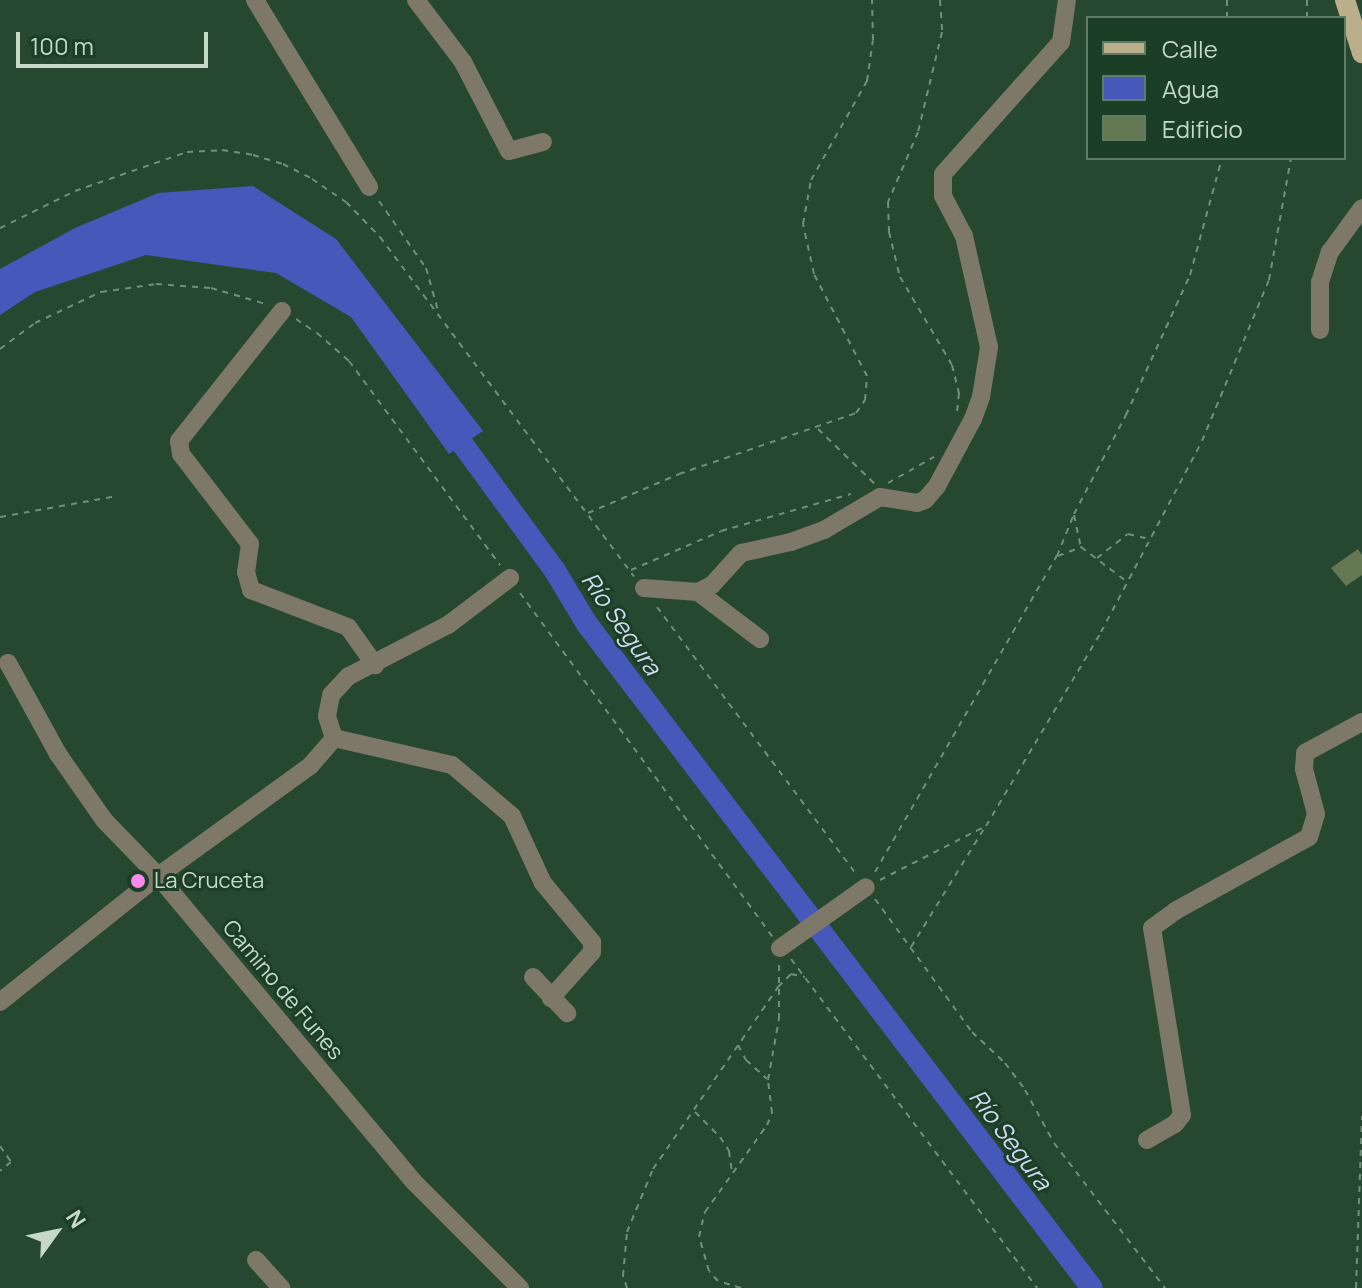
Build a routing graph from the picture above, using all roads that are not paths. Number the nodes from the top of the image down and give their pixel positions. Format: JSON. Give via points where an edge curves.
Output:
{"nodes":[{"id":1,"x":255,"y":0,"type":"edge"},
{"id":2,"x":416,"y":0,"type":"edge"},
{"id":3,"x":1067,"y":0,"type":"edge"},
{"id":4,"x":1345,"y":0,"type":"edge"},
{"id":5,"x":1362,"y":53,"type":"edge"},
{"id":6,"x":543,"y":142,"type":"dead end"},
{"id":7,"x":369,"y":187,"type":"road end"},
{"id":8,"x":1362,"y":208,"type":"edge"},
{"id":9,"x":282,"y":311,"type":"road end"},
{"id":10,"x":1320,"y":330,"type":"dead end"},
{"id":11,"x":510,"y":578,"type":"road end"},
{"id":12,"x":644,"y":588,"type":"road end"},
{"id":13,"x":698,"y":592,"type":"junction"},
{"id":14,"x":760,"y":639,"type":"dead end"},
{"id":15,"x":8,"y":663,"type":"dead end"},
{"id":16,"x":375,"y":665,"type":"junction"},
{"id":17,"x":1362,"y":722,"type":"edge"},
{"id":18,"x":334,"y":738,"type":"junction"},
{"id":19,"x":158,"y":876,"type":"junction"},
{"id":20,"x":866,"y":887,"type":"road end"},
{"id":21,"x":780,"y":948,"type":"road end"},
{"id":22,"x":533,"y":977,"type":"dead end"},
{"id":23,"x":551,"y":998,"type":"junction"},
{"id":24,"x":0,"y":1002,"type":"edge"},
{"id":25,"x":567,"y":1013,"type":"dead end"},
{"id":26,"x":1147,"y":1140,"type":"dead end"},
{"id":27,"x":256,"y":1260,"type":"dead end"},
{"id":28,"x":281,"y":1288,"type":"edge"},
{"id":29,"x":520,"y":1288,"type":"edge"}],
"edges":[{"from":1,"to":7,"type":"street"},
{"from":2,"to":6,"type":"street","via":[[463,62],[509,151]]},
{"from":3,"to":13,"type":"street","via":[[1061,42],[943,174],[943,196],[964,236],[989,347],[973,419],[937,486],[917,503],[880,497],[824,530],[741,553],[712,585]]},
{"from":4,"to":5,"type":"main road"},
{"from":8,"to":10,"type":"street","via":[[1330,252],[1320,282]]},
{"from":9,"to":16,"type":"street","via":[[179,441],[181,454],[250,544],[246,572],[251,590],[348,627]]},
{"from":11,"to":16,"type":"street","via":[[458,619]]},
{"from":12,"to":13,"type":"street"},
{"from":13,"to":14,"type":"street"},
{"from":15,"to":19,"type":"street","name":"Camino de Funes","via":[[58,754],[104,820]]},
{"from":16,"to":18,"type":"street","via":[[349,676],[331,695],[327,716]]},
{"from":17,"to":26,"type":"street","via":[[1305,753],[1316,814],[1309,837],[1152,928],[1182,1115]]},
{"from":18,"to":19,"type":"street","via":[[310,766]]},
{"from":18,"to":23,"type":"street","via":[[452,765],[512,816],[543,883],[592,942],[592,952]]},
{"from":19,"to":24,"type":"street"},
{"from":19,"to":29,"type":"street","name":"Camino de Funes","via":[[414,1182]]},
{"from":20,"to":21,"type":"street"},
{"from":22,"to":23,"type":"street"},
{"from":23,"to":25,"type":"street"},
{"from":27,"to":28,"type":"street"}]}
